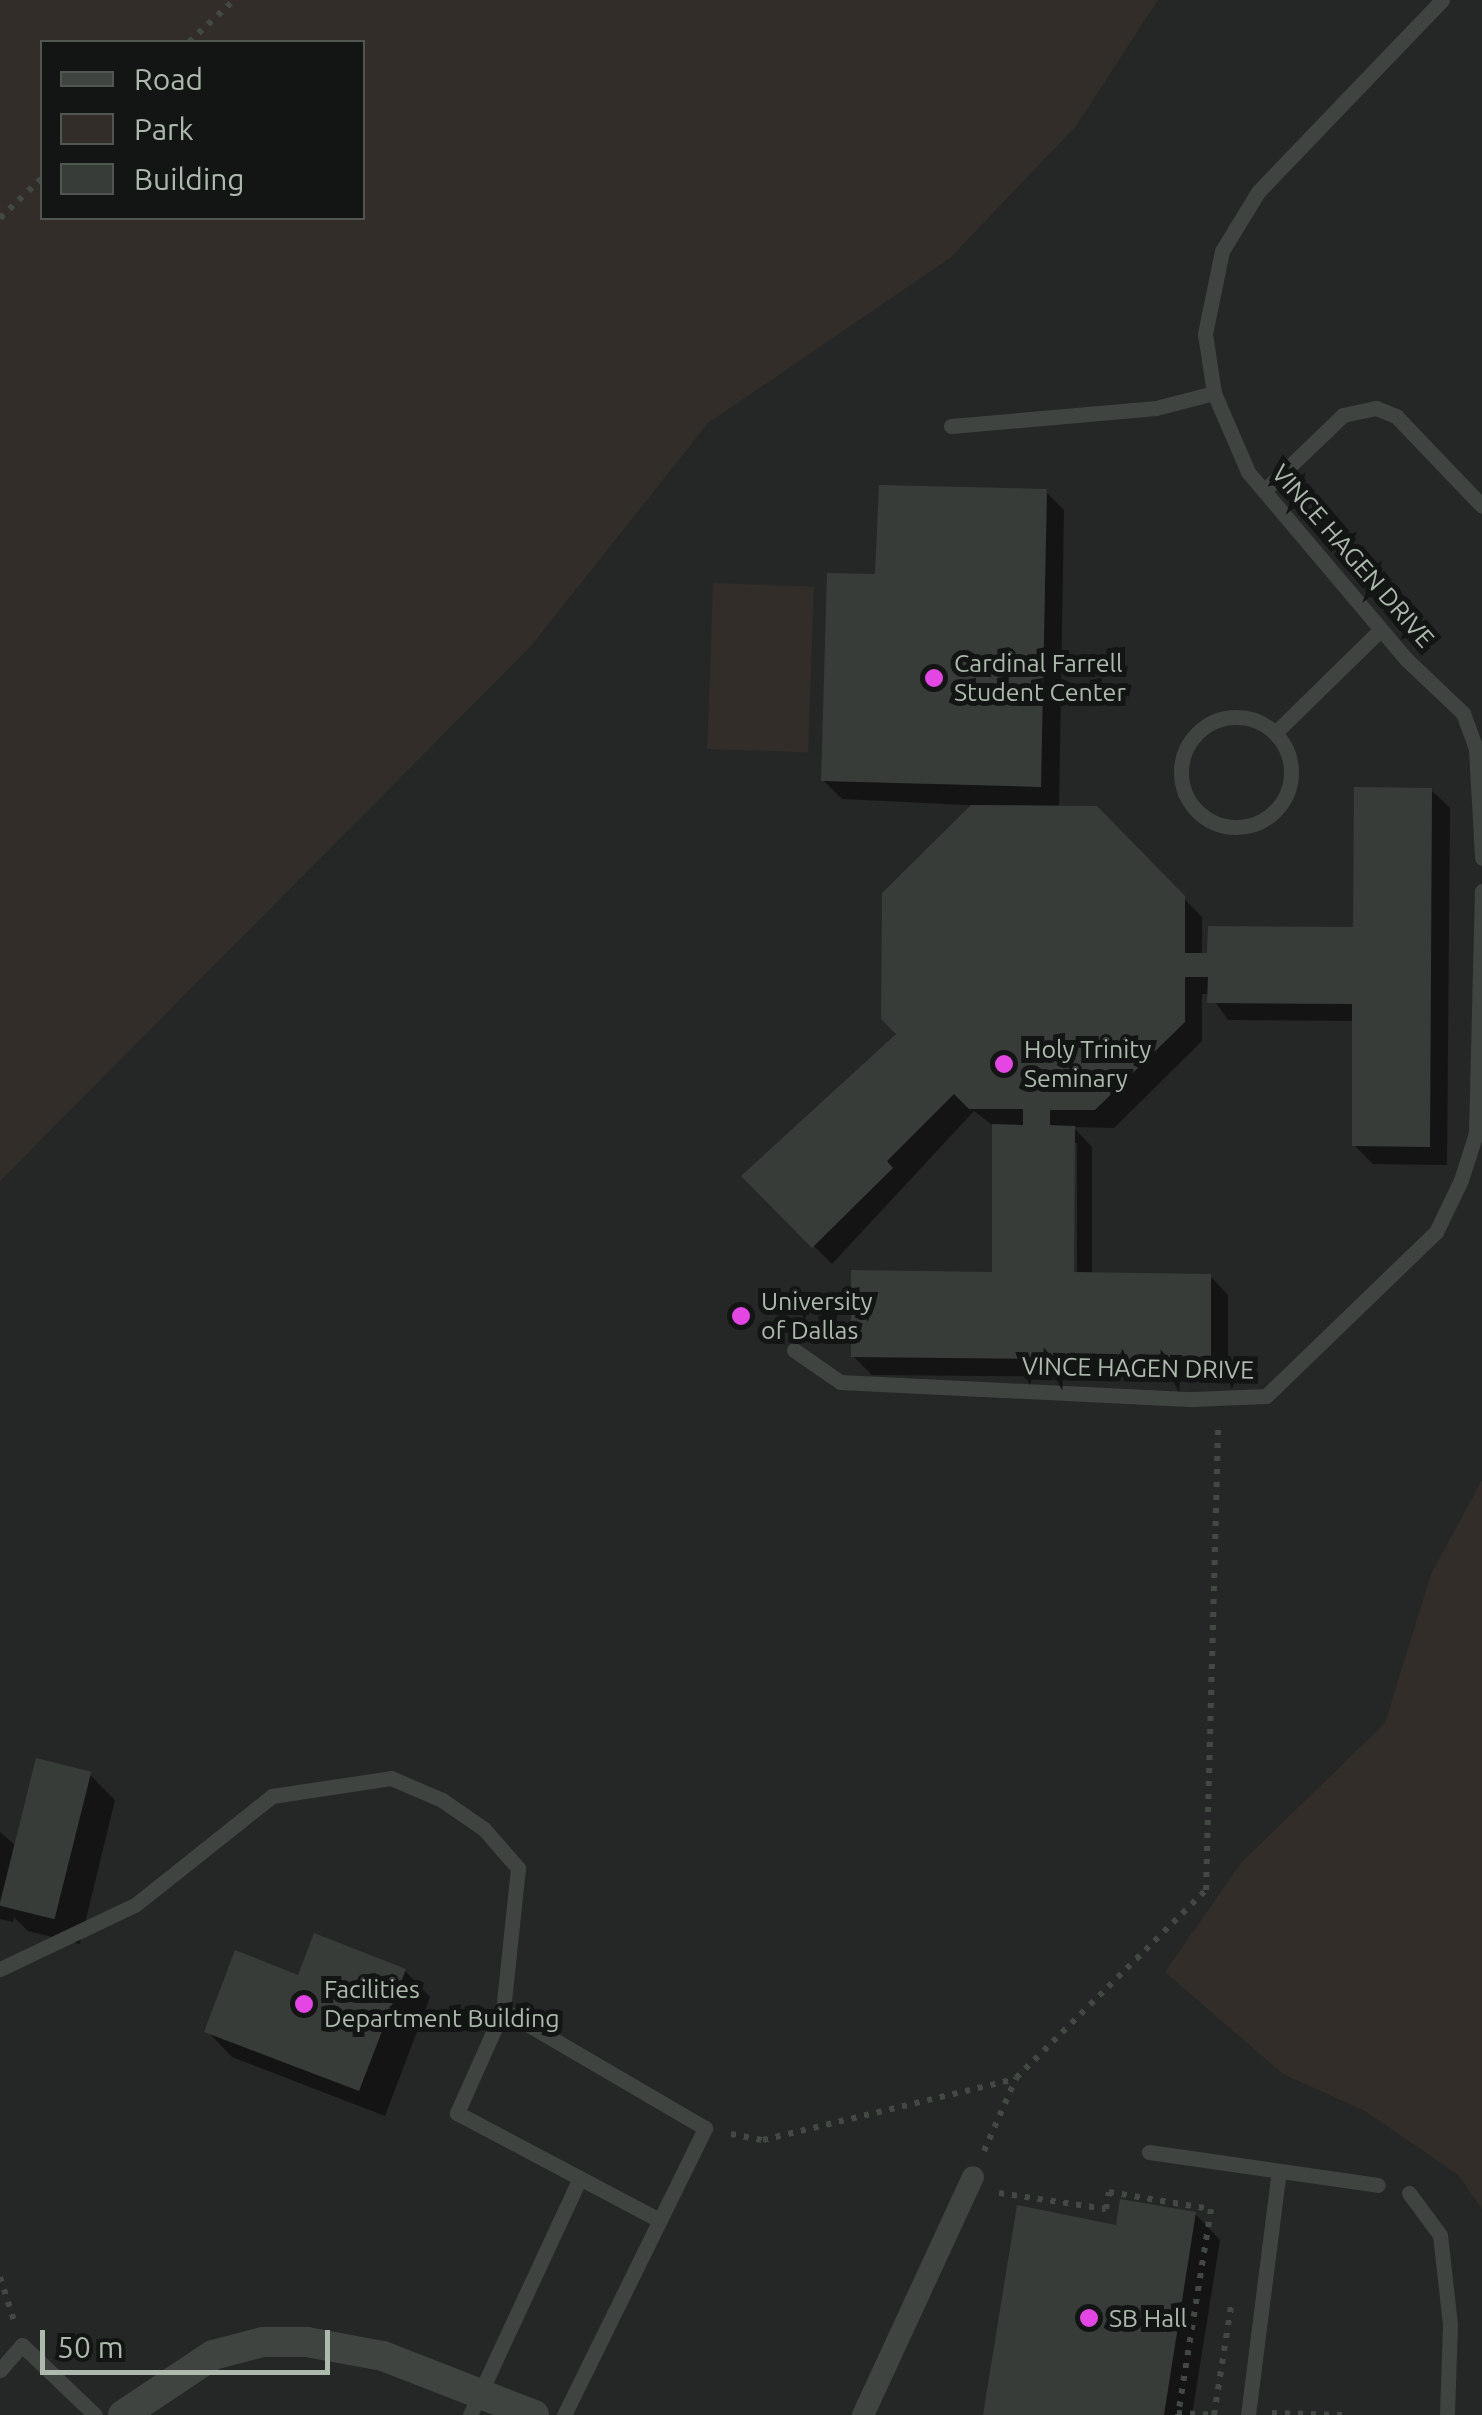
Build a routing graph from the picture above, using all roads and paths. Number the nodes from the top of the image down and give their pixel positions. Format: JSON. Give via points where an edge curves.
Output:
{"nodes":[{"id":1,"x":234,"y":0,"type":"edge"},
{"id":2,"x":1442,"y":0,"type":"edge"},
{"id":3,"x":190,"y":40,"type":"edge"},
{"id":4,"x":40,"y":180,"type":"edge"},
{"id":5,"x":0,"y":218,"type":"edge"},
{"id":6,"x":1214,"y":393,"type":"junction"},
{"id":7,"x":951,"y":426,"type":"dead end"},
{"id":8,"x":1264,"y":491,"type":"junction"},
{"id":9,"x":1482,"y":506,"type":"edge"},
{"id":10,"x":1380,"y":630,"type":"junction"},
{"id":11,"x":1276,"y":732,"type":"junction"},
{"id":12,"x":1480,"y":775,"type":"edge"},
{"id":13,"x":1482,"y":858,"type":"edge"},
{"id":14,"x":1482,"y":892,"type":"edge"},
{"id":15,"x":794,"y":1350,"type":"dead end"},
{"id":16,"x":1218,"y":1398,"type":"junction"},
{"id":17,"x":0,"y":1969,"type":"edge"},
{"id":18,"x":503,"y":2010,"type":"junction"},
{"id":19,"x":1016,"y":2078,"type":"junction"},
{"id":20,"x":763,"y":2140,"type":"dead end"},
{"id":21,"x":1149,"y":2152,"type":"dead end"},
{"id":22,"x":1278,"y":2171,"type":"junction"},
{"id":23,"x":580,"y":2178,"type":"junction"},
{"id":24,"x":970,"y":2183,"type":"junction"},
{"id":25,"x":1378,"y":2185,"type":"dead end"},
{"id":26,"x":1409,"y":2194,"type":"dead end"},
{"id":27,"x":658,"y":2218,"type":"junction"},
{"id":28,"x":0,"y":2277,"type":"edge"},
{"id":29,"x":1231,"y":2306,"type":"dead end"},
{"id":30,"x":22,"y":2345,"type":"junction"},
{"id":31,"x":0,"y":2370,"type":"edge"},
{"id":32,"x":476,"y":2403,"type":"edge"},
{"id":33,"x":1271,"y":2413,"type":"edge"},
{"id":34,"x":1178,"y":2414,"type":"edge"},
{"id":35,"x":96,"y":2415,"type":"edge"},
{"id":36,"x":123,"y":2415,"type":"edge"},
{"id":37,"x":534,"y":2415,"type":"edge"},
{"id":38,"x":564,"y":2415,"type":"edge"},
{"id":39,"x":864,"y":2415,"type":"edge"},
{"id":40,"x":1213,"y":2415,"type":"edge"},
{"id":41,"x":1248,"y":2415,"type":"edge"},
{"id":42,"x":1342,"y":2415,"type":"edge"},
{"id":43,"x":1447,"y":2415,"type":"edge"}],
"edges":[{"from":1,"to":3,"type":"path"},
{"from":2,"to":6,"type":"lane","name":"VINCE HAGEN DRIVE","via":[[1258,192],[1222,251],[1205,334]]},
{"from":4,"to":5,"type":"path"},
{"from":6,"to":7,"type":"lane","via":[[1156,408]]},
{"from":6,"to":8,"type":"lane","name":"VINCE HAGEN DRIVE","via":[[1248,472]]},
{"from":8,"to":9,"type":"lane","via":[[1343,414],[1376,408],[1396,416]]},
{"from":8,"to":10,"type":"lane","name":"VINCE HAGEN DRIVE"},
{"from":10,"to":11,"type":"lane"},
{"from":10,"to":12,"type":"lane","name":"VINCE HAGEN DRIVE","via":[[1463,712]]},
{"from":11,"to":11,"type":"lane","via":[[1245,716],[1209,722],[1196,734],[1181,766],[1189,801],[1201,814],[1217,824],[1254,825],[1283,802],[1292,766]]},
{"from":12,"to":13,"type":"lane","name":"VINCE HAGEN DRIVE"},
{"from":14,"to":16,"type":"lane","name":"VINCE HAGEN DRIVE","via":[[1476,1134],[1436,1232],[1266,1396]]},
{"from":15,"to":16,"type":"lane","name":"VINCE HAGEN DRIVE","via":[[840,1382]]},
{"from":16,"to":19,"type":"path","via":[[1206,1890]]},
{"from":17,"to":18,"type":"lane","via":[[135,1905],[272,1796],[390,1778],[484,1828],[518,1868]]},
{"from":18,"to":23,"type":"lane","via":[[457,2113]]},
{"from":18,"to":27,"type":"lane","via":[[704,2128]]},
{"from":19,"to":20,"type":"path"},
{"from":19,"to":24,"type":"path"},
{"from":21,"to":22,"type":"lane"},
{"from":22,"to":25,"type":"lane"},
{"from":22,"to":41,"type":"lane"},
{"from":23,"to":27,"type":"lane"},
{"from":23,"to":32,"type":"lane"},
{"from":24,"to":34,"type":"path","via":[[1106,2208],[1109,2192],[1211,2209]]},
{"from":24,"to":39,"type":"street"},
{"from":26,"to":43,"type":"lane","via":[[1440,2235],[1450,2324]]},
{"from":27,"to":38,"type":"lane"},
{"from":28,"to":30,"type":"path"},
{"from":29,"to":40,"type":"path"},
{"from":30,"to":31,"type":"lane"},
{"from":30,"to":35,"type":"lane"},
{"from":32,"to":36,"type":"street","via":[[384,2356],[307,2342],[263,2342],[213,2355]]},
{"from":32,"to":37,"type":"street"},
{"from":33,"to":42,"type":"path"},
{"from":34,"to":40,"type":"path"}]}
